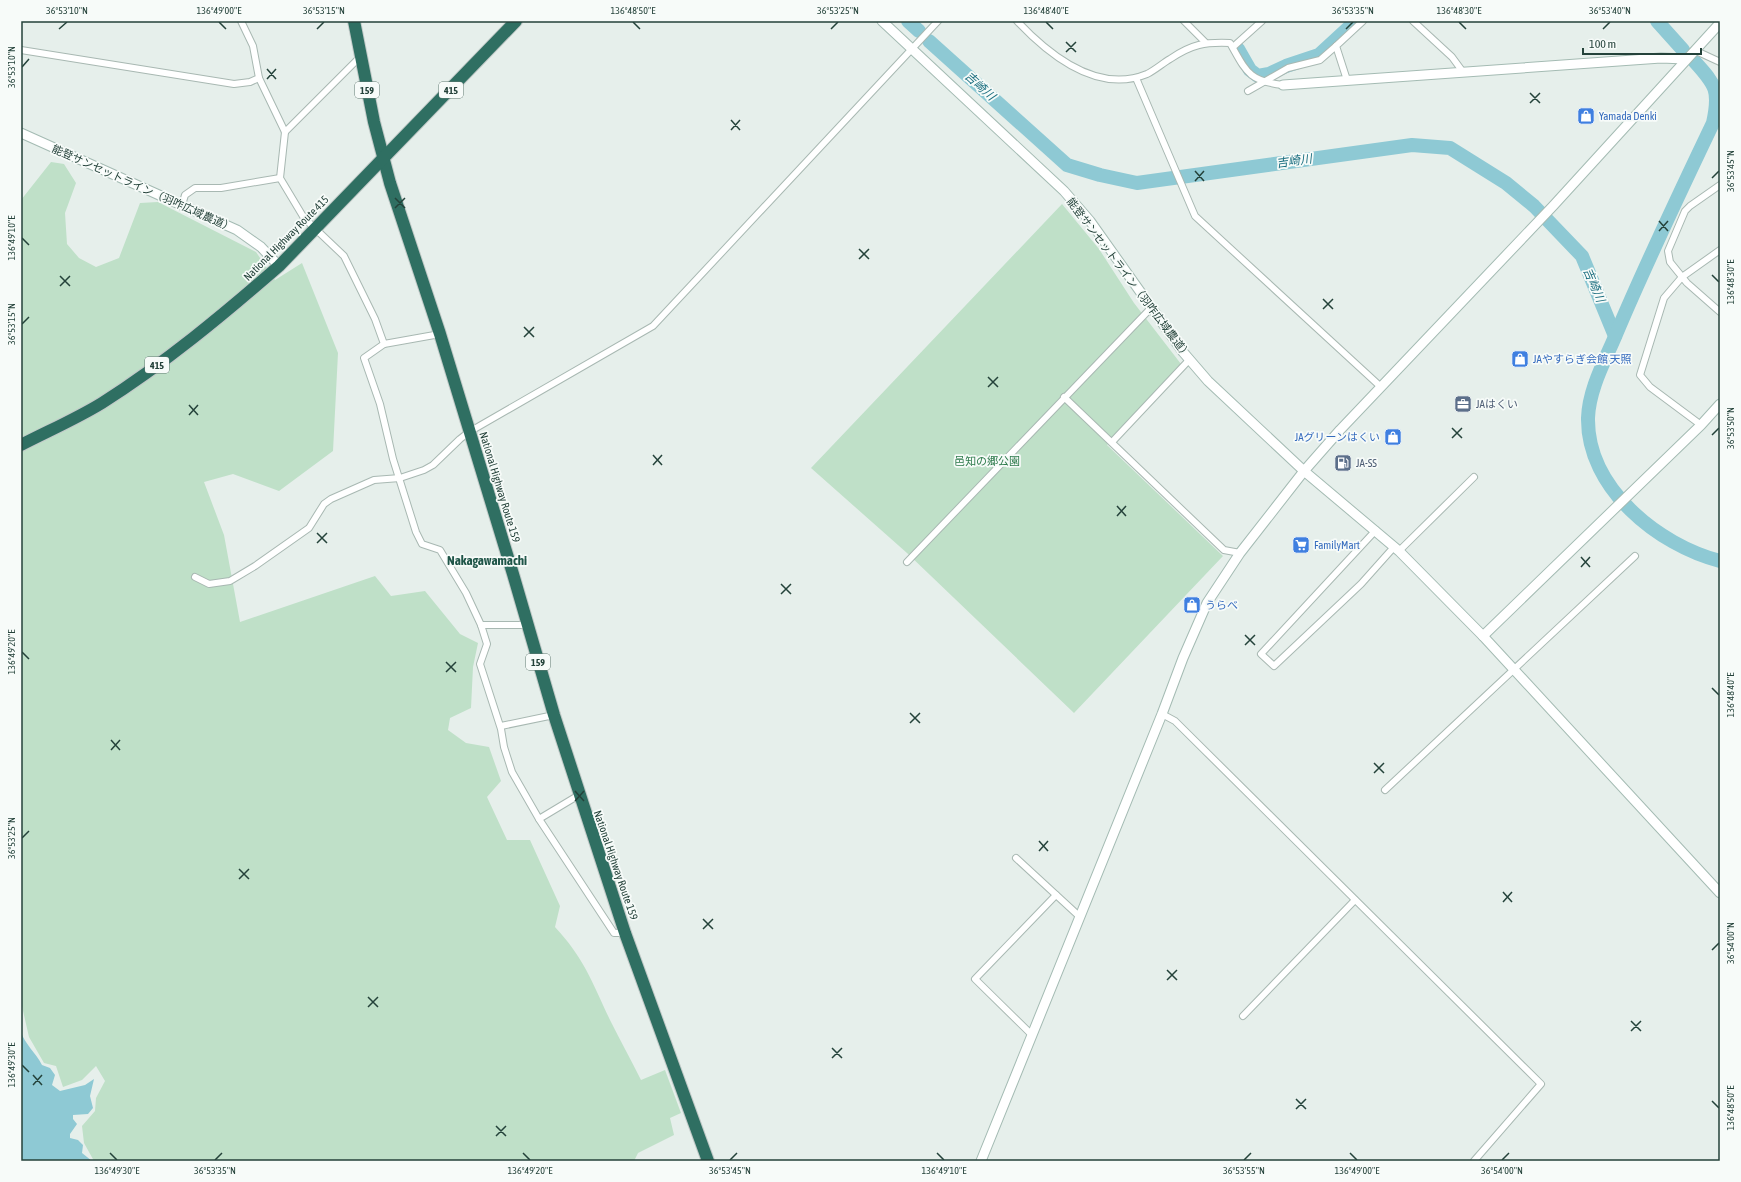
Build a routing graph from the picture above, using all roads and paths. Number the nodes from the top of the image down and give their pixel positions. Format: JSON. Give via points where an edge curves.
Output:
{"nodes":[{"id":1,"x":241,"y":21,"type":"edge"},
{"id":2,"x":354,"y":21,"type":"edge"},
{"id":3,"x":516,"y":21,"type":"edge"},
{"id":4,"x":882,"y":21,"type":"edge"},
{"id":5,"x":938,"y":21,"type":"edge"},
{"id":6,"x":1017,"y":21,"type":"edge"},
{"id":7,"x":1184,"y":21,"type":"edge"},
{"id":8,"x":1262,"y":21,"type":"edge"},
{"id":9,"x":1363,"y":21,"type":"edge"},
{"id":10,"x":1413,"y":21,"type":"edge"},
{"id":11,"x":1720,"y":23,"type":"edge"},
{"id":12,"x":1205,"y":42,"type":"junction"},
{"id":13,"x":1336,"y":46,"type":"junction"},
{"id":14,"x":1232,"y":47,"type":"junction"},
{"id":15,"x":912,"y":49,"type":"junction"},
{"id":16,"x":21,"y":50,"type":"edge"},
{"id":17,"x":1694,"y":50,"type":"junction"},
{"id":18,"x":360,"y":57,"type":"junction"},
{"id":19,"x":1685,"y":59,"type":"junction"},
{"id":20,"x":1720,"y":62,"type":"edge"},
{"id":21,"x":1463,"y":72,"type":"junction"},
{"id":22,"x":259,"y":78,"type":"junction"},
{"id":23,"x":1136,"y":78,"type":"junction"},
{"id":24,"x":1347,"y":80,"type":"junction"},
{"id":25,"x":1264,"y":81,"type":"junction"},
{"id":26,"x":1283,"y":85,"type":"joint"},
{"id":27,"x":1248,"y":91,"type":"dead end"},
{"id":28,"x":285,"y":132,"type":"junction"},
{"id":29,"x":21,"y":133,"type":"edge"},
{"id":30,"x":385,"y":158,"type":"junction"},
{"id":31,"x":280,"y":178,"type":"junction"},
{"id":32,"x":1720,"y":185,"type":"edge"},
{"id":33,"x":182,"y":205,"type":"junction"},
{"id":34,"x":315,"y":228,"type":"junction"},
{"id":35,"x":1720,"y":250,"type":"edge"},
{"id":36,"x":279,"y":266,"type":"junction"},
{"id":37,"x":1682,"y":277,"type":"junction"},
{"id":38,"x":1151,"y":308,"type":"junction"},
{"id":39,"x":1720,"y":312,"type":"edge"},
{"id":40,"x":440,"y":334,"type":"junction"},
{"id":41,"x":384,"y":344,"type":"junction"},
{"id":42,"x":1190,"y":359,"type":"junction"},
{"id":43,"x":1381,"y":387,"type":"junction"},
{"id":44,"x":1064,"y":397,"type":"junction"},
{"id":45,"x":1720,"y":404,"type":"edge"},
{"id":46,"x":1701,"y":425,"type":"junction"},
{"id":47,"x":470,"y":432,"type":"junction"},
{"id":48,"x":1112,"y":442,"type":"junction"},
{"id":49,"x":21,"y":445,"type":"edge"},
{"id":50,"x":1304,"y":471,"type":"junction"},
{"id":51,"x":1474,"y":477,"type":"dead end"},
{"id":52,"x":400,"y":478,"type":"junction"},
{"id":53,"x":1376,"y":530,"type":"junction"},
{"id":54,"x":1396,"y":549,"type":"junction"},
{"id":55,"x":1240,"y":553,"type":"junction"},
{"id":56,"x":1635,"y":556,"type":"dead end"},
{"id":57,"x":907,"y":562,"type":"dead end"},
{"id":58,"x":196,"y":577,"type":"dead end"},
{"id":59,"x":480,"y":625,"type":"junction"},
{"id":60,"x":528,"y":625,"type":"junction"},
{"id":61,"x":1483,"y":636,"type":"junction"},
{"id":62,"x":1513,"y":670,"type":"junction"},
{"id":63,"x":1162,"y":714,"type":"junction"},
{"id":64,"x":554,"y":715,"type":"junction"},
{"id":65,"x":500,"y":726,"type":"junction"},
{"id":66,"x":1385,"y":790,"type":"dead end"},
{"id":67,"x":579,"y":795,"type":"junction"},
{"id":68,"x":539,"y":819,"type":"junction"},
{"id":69,"x":1016,"y":858,"type":"dead end"},
{"id":70,"x":1720,"y":893,"type":"edge"},
{"id":71,"x":1056,"y":895,"type":"junction"},
{"id":72,"x":1355,"y":900,"type":"junction"},
{"id":73,"x":1079,"y":916,"type":"junction"},
{"id":74,"x":625,"y":932,"type":"junction"},
{"id":75,"x":1243,"y":1016,"type":"dead end"},
{"id":76,"x":1031,"y":1034,"type":"junction"},
{"id":77,"x":708,"y":1161,"type":"edge"},
{"id":78,"x":981,"y":1161,"type":"edge"},
{"id":79,"x":1474,"y":1161,"type":"edge"}],
"edges":[{"from":1,"to":22,"type":"street","via":[[254,46]]},
{"from":2,"to":18,"type":"highway","name":"National Highway Route 159","number":"159"},
{"from":3,"to":30,"type":"highway","name":"National Highway Route 415","number":"415"},
{"from":4,"to":15,"type":"street","name":"能登サンセットライン（羽咋広域農道）"},
{"from":5,"to":15,"type":"street"},
{"from":6,"to":23,"type":"street","via":[[1034,39],[1090,75],[1104,79]]},
{"from":7,"to":12,"type":"street"},
{"from":8,"to":14,"type":"street"},
{"from":9,"to":13,"type":"street"},
{"from":10,"to":21,"type":"street","via":[[1452,57]]},
{"from":11,"to":17,"type":"street"},
{"from":12,"to":14,"type":"street","via":[[1230,43]]},
{"from":12,"to":23,"type":"street","via":[[1180,51],[1149,73]]},
{"from":13,"to":24,"type":"street"},
{"from":13,"to":25,"type":"street","via":[[1320,60],[1288,68]]},
{"from":14,"to":25,"type":"street","via":[[1251,76]]},
{"from":15,"to":38,"type":"street","name":"能登サンセットライン（羽咋広域農道）","via":[[1064,191],[1090,220]]},
{"from":15,"to":47,"type":"street","via":[[653,326]]},
{"from":16,"to":22,"type":"street","via":[[234,84]]},
{"from":17,"to":19,"type":"street"},
{"from":17,"to":20,"type":"street"},
{"from":18,"to":28,"type":"street"},
{"from":18,"to":30,"type":"highway","name":"National Highway Route 159","number":"159","via":[[374,122]]},
{"from":19,"to":21,"type":"street","via":[[1661,58]]},
{"from":19,"to":43,"type":"street","via":[[1553,206]]},
{"from":21,"to":24,"type":"street"},
{"from":22,"to":28,"type":"street"},
{"from":23,"to":43,"type":"street","via":[[1196,216]]},
{"from":24,"to":26,"type":"street"},
{"from":25,"to":26,"type":"street"},
{"from":25,"to":27,"type":"street"},
{"from":28,"to":31,"type":"street"},
{"from":29,"to":33,"type":"street","name":"能登サンセットライン（羽咋広域農道）"},
{"from":30,"to":34,"type":"highway","name":"National Highway Route 415","number":"415"},
{"from":30,"to":40,"type":"highway","name":"National Highway Route 159","number":"159","via":[[390,183]]},
{"from":31,"to":33,"type":"street","via":[[221,188],[195,188],[185,195]]},
{"from":31,"to":34,"type":"street","via":[[304,218]]},
{"from":32,"to":37,"type":"street","via":[[1685,211],[1668,251],[1670,262]]},
{"from":33,"to":36,"type":"street","name":"能登サンセットライン（羽咋広域農道）","via":[[237,230],[261,247]]},
{"from":34,"to":36,"type":"highway","name":"National Highway Route 415","number":"415"},
{"from":34,"to":41,"type":"street","via":[[346,260],[375,319]]},
{"from":35,"to":37,"type":"street"},
{"from":36,"to":49,"type":"highway","name":"National Highway Route 415","number":"415","via":[[179,348],[138,378],[101,403]]},
{"from":37,"to":39,"type":"street"},
{"from":37,"to":46,"type":"street","via":[[1664,298],[1640,375],[1650,387]]},
{"from":38,"to":42,"type":"street","name":"能登サンセットライン（羽咋広域農道）"},
{"from":38,"to":44,"type":"street"},
{"from":40,"to":41,"type":"street"},
{"from":40,"to":47,"type":"highway","name":"National Highway Route 159","number":"159"},
{"from":41,"to":52,"type":"street","via":[[364,358]]},
{"from":42,"to":48,"type":"street"},
{"from":42,"to":50,"type":"street","name":"能登サンセットライン（羽咋広域農道）","via":[[1208,381]]},
{"from":43,"to":50,"type":"street"},
{"from":44,"to":48,"type":"street"},
{"from":44,"to":57,"type":"street"},
{"from":45,"to":46,"type":"street"},
{"from":46,"to":61,"type":"street"},
{"from":47,"to":52,"type":"street","via":[[460,438],[433,465]]},
{"from":47,"to":60,"type":"highway","name":"National Highway Route 159","number":"159"},
{"from":48,"to":55,"type":"street","via":[[1224,550]]},
{"from":50,"to":53,"type":"street","name":"能登サンセットライン（羽咋広域農道）"},
{"from":50,"to":55,"type":"street"},
{"from":51,"to":54,"type":"street"},
{"from":52,"to":58,"type":"street","via":[[378,479],[331,499],[324,504],[310,528],[230,581],[208,584]]},
{"from":52,"to":59,"type":"street","via":[[422,544],[440,550],[466,594]]},
{"from":53,"to":54,"type":"street","name":"能登サンセットライン（羽咋広域農道）"},
{"from":53,"to":54,"type":"street","via":[[1261,654],[1274,666]]},
{"from":54,"to":61,"type":"street","name":"能登サンセットライン（羽咋広域農道）"},
{"from":55,"to":63,"type":"street","via":[[1207,602]]},
{"from":56,"to":62,"type":"street"},
{"from":59,"to":60,"type":"street"},
{"from":59,"to":65,"type":"street","via":[[487,644],[480,664]]},
{"from":60,"to":64,"type":"highway","name":"National Highway Route 159","number":"159"},
{"from":61,"to":62,"type":"street","name":"能登サンセットライン（羽咋広域農道）"},
{"from":62,"to":66,"type":"street"},
{"from":62,"to":70,"type":"street","name":"能登サンセットライン（羽咋広域農道）"},
{"from":63,"to":72,"type":"street","via":[[1175,721]]},
{"from":63,"to":73,"type":"street"},
{"from":64,"to":65,"type":"street"},
{"from":64,"to":67,"type":"highway","name":"National Highway Route 159","number":"159"},
{"from":65,"to":68,"type":"street","via":[[512,772]]},
{"from":67,"to":68,"type":"street"},
{"from":67,"to":74,"type":"highway","name":"National Highway Route 159","number":"159"},
{"from":68,"to":74,"type":"street","via":[[614,933]]},
{"from":69,"to":71,"type":"street"},
{"from":71,"to":73,"type":"street"},
{"from":71,"to":76,"type":"street","via":[[975,979]]},
{"from":72,"to":75,"type":"street"},
{"from":72,"to":79,"type":"street","via":[[1541,1084]]},
{"from":73,"to":76,"type":"street"},
{"from":74,"to":77,"type":"highway","name":"National Highway Route 159","number":"159"},
{"from":76,"to":78,"type":"street"}]}
